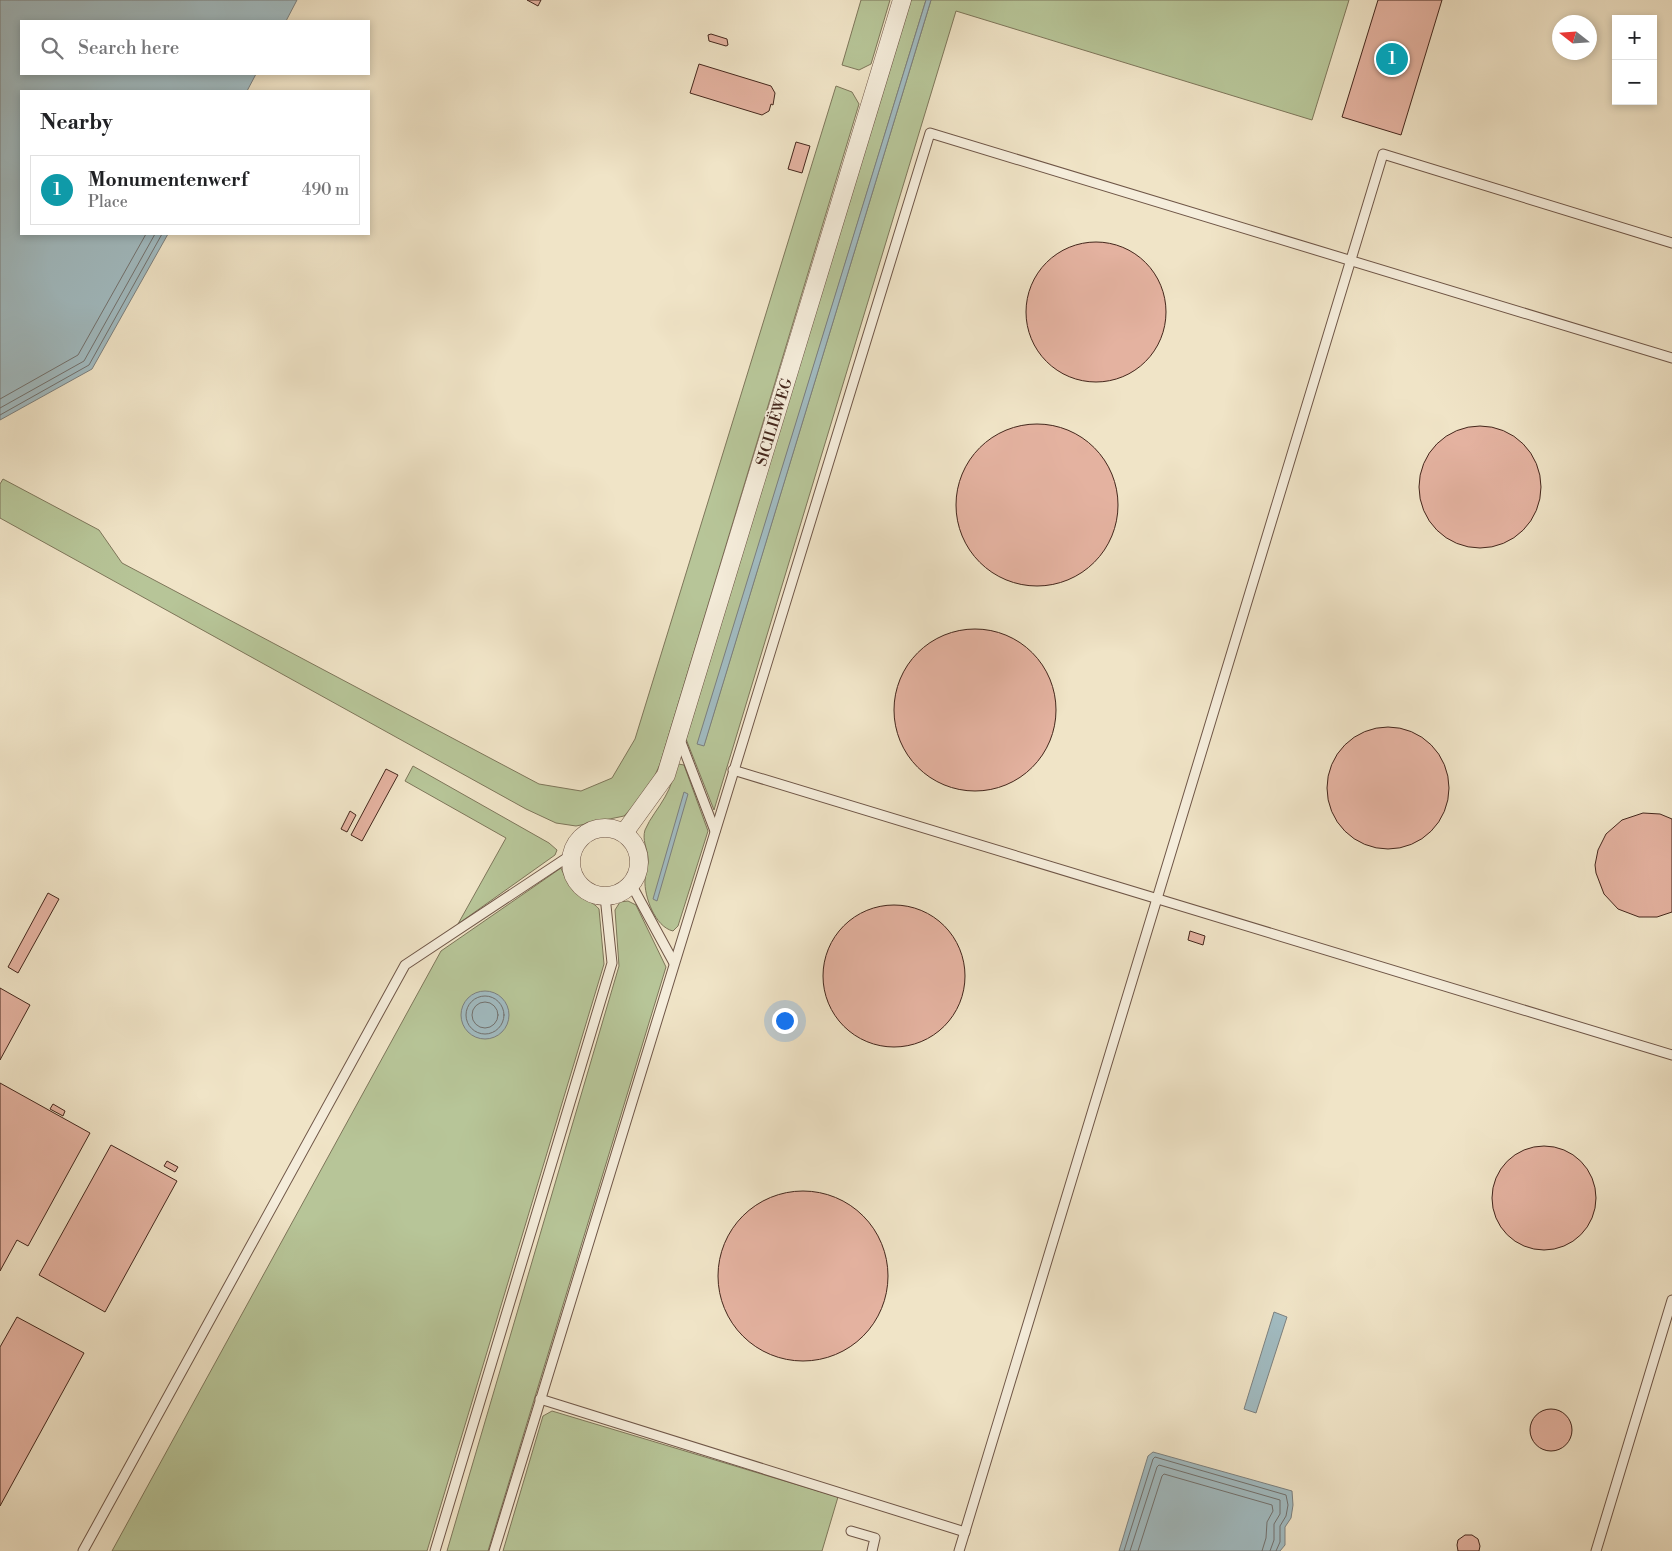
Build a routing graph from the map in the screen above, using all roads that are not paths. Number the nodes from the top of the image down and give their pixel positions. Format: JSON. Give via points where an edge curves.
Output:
{"nodes":[{"id":1,"x":902,"y":0,"type":"edge"},
{"id":2,"x":1672,"y":243,"type":"edge"},
{"id":3,"x":1351,"y":261,"type":"junction"},
{"id":4,"x":1672,"y":358,"type":"edge"},
{"id":5,"x":678,"y":735,"type":"junction"},
{"id":6,"x":733,"y":770,"type":"junction"},
{"id":7,"x":715,"y":831,"type":"junction"},
{"id":8,"x":624,"y":833,"type":"junction"},
{"id":9,"x":571,"y":855,"type":"junction"},
{"id":10,"x":631,"y":884,"type":"junction"},
{"id":11,"x":604,"y":896,"type":"junction"},
{"id":12,"x":1158,"y":899,"type":"junction"},
{"id":13,"x":674,"y":963,"type":"junction"},
{"id":14,"x":1672,"y":1055,"type":"edge"},
{"id":15,"x":1672,"y":1300,"type":"edge"},
{"id":16,"x":540,"y":1399,"type":"junction"},
{"id":17,"x":851,"y":1531,"type":"dead end"},
{"id":18,"x":965,"y":1532,"type":"junction"},
{"id":19,"x":83,"y":1551,"type":"edge"},
{"id":20,"x":435,"y":1551,"type":"edge"},
{"id":21,"x":494,"y":1551,"type":"edge"},
{"id":22,"x":872,"y":1551,"type":"edge"},
{"id":23,"x":959,"y":1551,"type":"edge"},
{"id":24,"x":1596,"y":1551,"type":"edge"}],
"edges":[{"from":1,"to":5,"type":"street","name":"SICILIËWEG"},
{"from":2,"to":3,"type":"lane","via":[[1383,154]]},
{"from":3,"to":4,"type":"lane"},
{"from":3,"to":6,"type":"lane","via":[[930,133]]},
{"from":3,"to":12,"type":"lane"},
{"from":5,"to":7,"type":"lane"},
{"from":5,"to":8,"type":"street","name":"SICILIËWEG","via":[[666,775]]},
{"from":6,"to":7,"type":"lane"},
{"from":6,"to":12,"type":"lane"},
{"from":7,"to":13,"type":"lane"},
{"from":8,"to":9,"type":"street","via":[[614,828],[592,829],[582,835]]},
{"from":8,"to":10,"type":"street","via":[[631,839],[639,856],[639,866]]},
{"from":9,"to":11,"type":"street","via":[[570,865],[578,884],[594,895]]},
{"from":9,"to":19,"type":"lane","via":[[405,965]]},
{"from":10,"to":11,"type":"street","via":[[619,893]]},
{"from":10,"to":13,"type":"lane"},
{"from":11,"to":20,"type":"lane","via":[[612,964]]},
{"from":12,"to":14,"type":"lane"},
{"from":12,"to":18,"type":"lane"},
{"from":13,"to":16,"type":"lane"},
{"from":15,"to":24,"type":"lane"},
{"from":16,"to":18,"type":"lane"},
{"from":16,"to":21,"type":"lane"},
{"from":17,"to":22,"type":"lane","via":[[875,1538]]},
{"from":18,"to":23,"type":"lane"}]}
